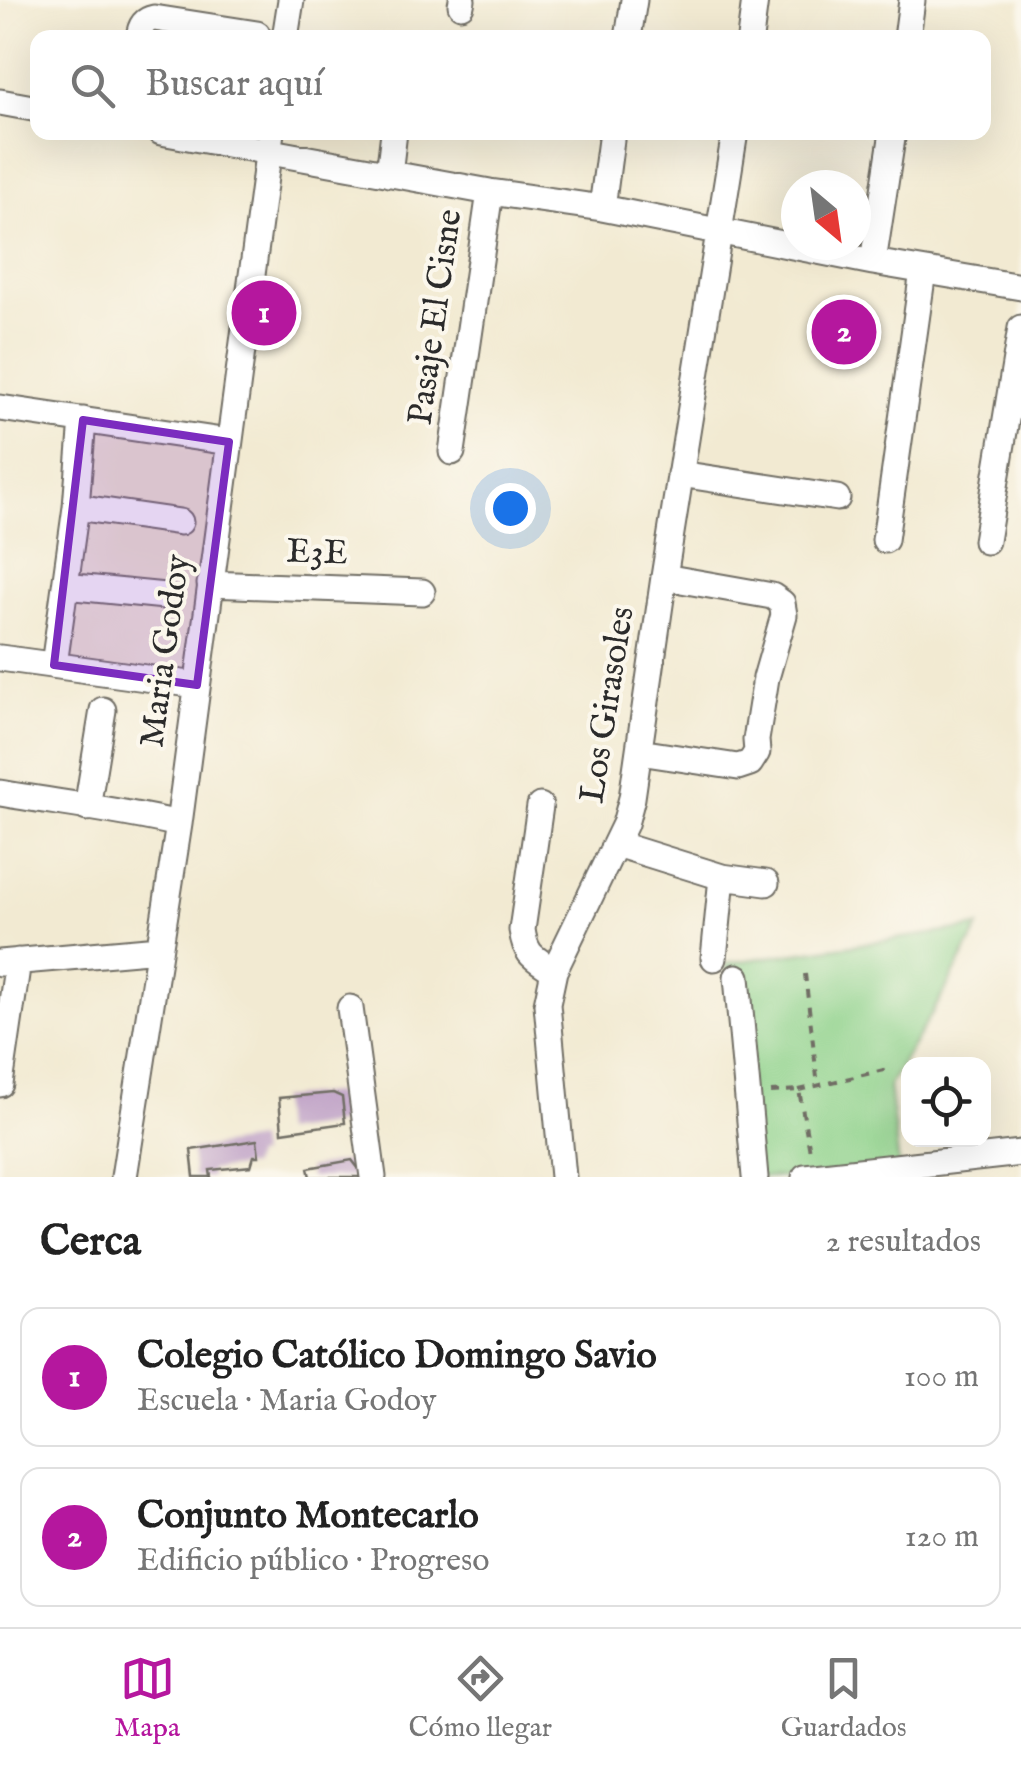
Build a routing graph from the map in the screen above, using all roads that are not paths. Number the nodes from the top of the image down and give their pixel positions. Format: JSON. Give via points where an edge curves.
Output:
{"nodes":[{"id":1,"x":291,"y":0,"type":"edge"},
{"id":2,"x":634,"y":0,"type":"edge"},
{"id":3,"x":755,"y":0,"type":"edge"},
{"id":4,"x":912,"y":0,"type":"edge"},
{"id":5,"x":141,"y":30,"type":"edge"},
{"id":6,"x":230,"y":30,"type":"edge"},
{"id":7,"x":286,"y":30,"type":"edge"},
{"id":8,"x":629,"y":30,"type":"edge"},
{"id":9,"x":751,"y":30,"type":"edge"},
{"id":10,"x":907,"y":30,"type":"edge"},
{"id":11,"x":0,"y":102,"type":"edge"},
{"id":12,"x":30,"y":108,"type":"edge"},
{"id":13,"x":240,"y":140,"type":"edge"},
{"id":14,"x":393,"y":140,"type":"edge"},
{"id":15,"x":611,"y":140,"type":"edge"},
{"id":16,"x":734,"y":140,"type":"edge"},
{"id":17,"x":891,"y":140,"type":"edge"},
{"id":18,"x":270,"y":143,"type":"edge"},
{"id":19,"x":389,"y":174,"type":"junction"},
{"id":20,"x":490,"y":192,"type":"junction"},
{"id":21,"x":602,"y":208,"type":"junction"},
{"id":22,"x":718,"y":231,"type":"junction"},
{"id":23,"x":874,"y":262,"type":"junction"},
{"id":24,"x":923,"y":271,"type":"junction"},
{"id":25,"x":1021,"y":287,"type":"edge"},
{"id":26,"x":1021,"y":328,"type":"edge"},
{"id":27,"x":0,"y":408,"type":"edge"},
{"id":28,"x":83,"y":420,"type":"junction"},
{"id":29,"x":230,"y":442,"type":"junction"},
{"id":30,"x":452,"y":452,"type":"dead end"},
{"id":31,"x":680,"y":474,"type":"junction"},
{"id":32,"x":837,"y":498,"type":"dead end"},
{"id":33,"x":76,"y":507,"type":"junction"},
{"id":34,"x":180,"y":522,"type":"dead end"},
{"id":35,"x":885,"y":540,"type":"dead end"},
{"id":36,"x":986,"y":540,"type":"dead end"},
{"id":37,"x":664,"y":577,"type":"junction"},
{"id":38,"x":210,"y":584,"type":"junction"},
{"id":39,"x":65,"y":586,"type":"junction"},
{"id":40,"x":422,"y":592,"type":"dead end"},
{"id":41,"x":165,"y":596,"type":"dead end"},
{"id":42,"x":0,"y":658,"type":"edge"},
{"id":43,"x":54,"y":665,"type":"junction"},
{"id":44,"x":197,"y":685,"type":"junction"},
{"id":45,"x":103,"y":710,"type":"dead end"},
{"id":46,"x":639,"y":752,"type":"junction"},
{"id":47,"x":0,"y":793,"type":"edge"},
{"id":48,"x":540,"y":806,"type":"dead end"},
{"id":49,"x":87,"y":808,"type":"junction"},
{"id":50,"x":178,"y":824,"type":"junction"},
{"id":51,"x":616,"y":844,"type":"junction"},
{"id":52,"x":722,"y":877,"type":"junction"},
{"id":53,"x":766,"y":883,"type":"dead end"},
{"id":54,"x":159,"y":949,"type":"junction"},
{"id":55,"x":714,"y":958,"type":"dead end"},
{"id":56,"x":9,"y":962,"type":"edge"},
{"id":57,"x":554,"y":971,"type":"junction"},
{"id":58,"x":737,"y":977,"type":"dead end"},
{"id":59,"x":350,"y":1008,"type":"dead end"},
{"id":60,"x":0,"y":1084,"type":"edge"},
{"id":61,"x":1021,"y":1153,"type":"edge"},
{"id":62,"x":814,"y":1176,"type":"edge"},
{"id":63,"x":124,"y":1177,"type":"edge"},
{"id":64,"x":373,"y":1177,"type":"edge"},
{"id":65,"x":563,"y":1177,"type":"edge"},
{"id":66,"x":756,"y":1177,"type":"edge"},
{"id":67,"x":805,"y":1177,"type":"edge"}],
"edges":[{"from":1,"to":7,"type":"street"},
{"from":2,"to":8,"type":"street"},
{"from":3,"to":9,"type":"street"},
{"from":4,"to":10,"type":"street"},
{"from":5,"to":6,"type":"street","via":[[154,18]]},
{"from":11,"to":12,"type":"street"},
{"from":13,"to":18,"type":"street"},
{"from":14,"to":19,"type":"street"},
{"from":15,"to":21,"type":"street"},
{"from":16,"to":22,"type":"street","name":"Los Girasoles"},
{"from":17,"to":23,"type":"street"},
{"from":18,"to":19,"type":"street"},
{"from":18,"to":29,"type":"street","name":"Maria Godoy"},
{"from":19,"to":20,"type":"street"},
{"from":20,"to":21,"type":"street"},
{"from":20,"to":30,"type":"street","name":"Pasaje El Cisne"},
{"from":21,"to":22,"type":"street"},
{"from":22,"to":23,"type":"street"},
{"from":22,"to":31,"type":"street","name":"Los Girasoles"},
{"from":23,"to":24,"type":"street"},
{"from":24,"to":25,"type":"street"},
{"from":24,"to":35,"type":"street"},
{"from":26,"to":36,"type":"street"},
{"from":27,"to":28,"type":"street"},
{"from":28,"to":29,"type":"street"},
{"from":28,"to":33,"type":"street"},
{"from":29,"to":38,"type":"street","name":"Maria Godoy"},
{"from":31,"to":32,"type":"street"},
{"from":31,"to":37,"type":"street","name":"Los Girasoles"},
{"from":33,"to":34,"type":"street"},
{"from":33,"to":39,"type":"street"},
{"from":37,"to":46,"type":"street","name":"Los Girasoles"},
{"from":37,"to":46,"type":"street","via":[[772,596],[784,615],[750,763]]},
{"from":38,"to":40,"type":"street","name":"E3E"},
{"from":38,"to":44,"type":"street","name":"Maria Godoy"},
{"from":39,"to":41,"type":"street"},
{"from":39,"to":43,"type":"street"},
{"from":42,"to":43,"type":"street"},
{"from":43,"to":44,"type":"street"},
{"from":44,"to":50,"type":"street","name":"Maria Godoy"},
{"from":45,"to":49,"type":"street"},
{"from":46,"to":51,"type":"street","name":"Los Girasoles"},
{"from":47,"to":49,"type":"street"},
{"from":48,"to":57,"type":"street","via":[[522,930],[525,949]]},
{"from":49,"to":50,"type":"street"},
{"from":50,"to":54,"type":"street","name":"Maria Godoy"},
{"from":51,"to":52,"type":"street"},
{"from":51,"to":57,"type":"street","name":"Los Girasoles"},
{"from":52,"to":53,"type":"street"},
{"from":52,"to":55,"type":"street"},
{"from":54,"to":56,"type":"street"},
{"from":54,"to":63,"type":"street","name":"Maria Godoy"},
{"from":56,"to":60,"type":"street"},
{"from":57,"to":65,"type":"street","name":"Los Girasoles","via":[[547,1004]]},
{"from":58,"to":66,"type":"street"},
{"from":59,"to":64,"type":"street"},
{"from":61,"to":62,"type":"street"},
{"from":62,"to":67,"type":"street"}]}
